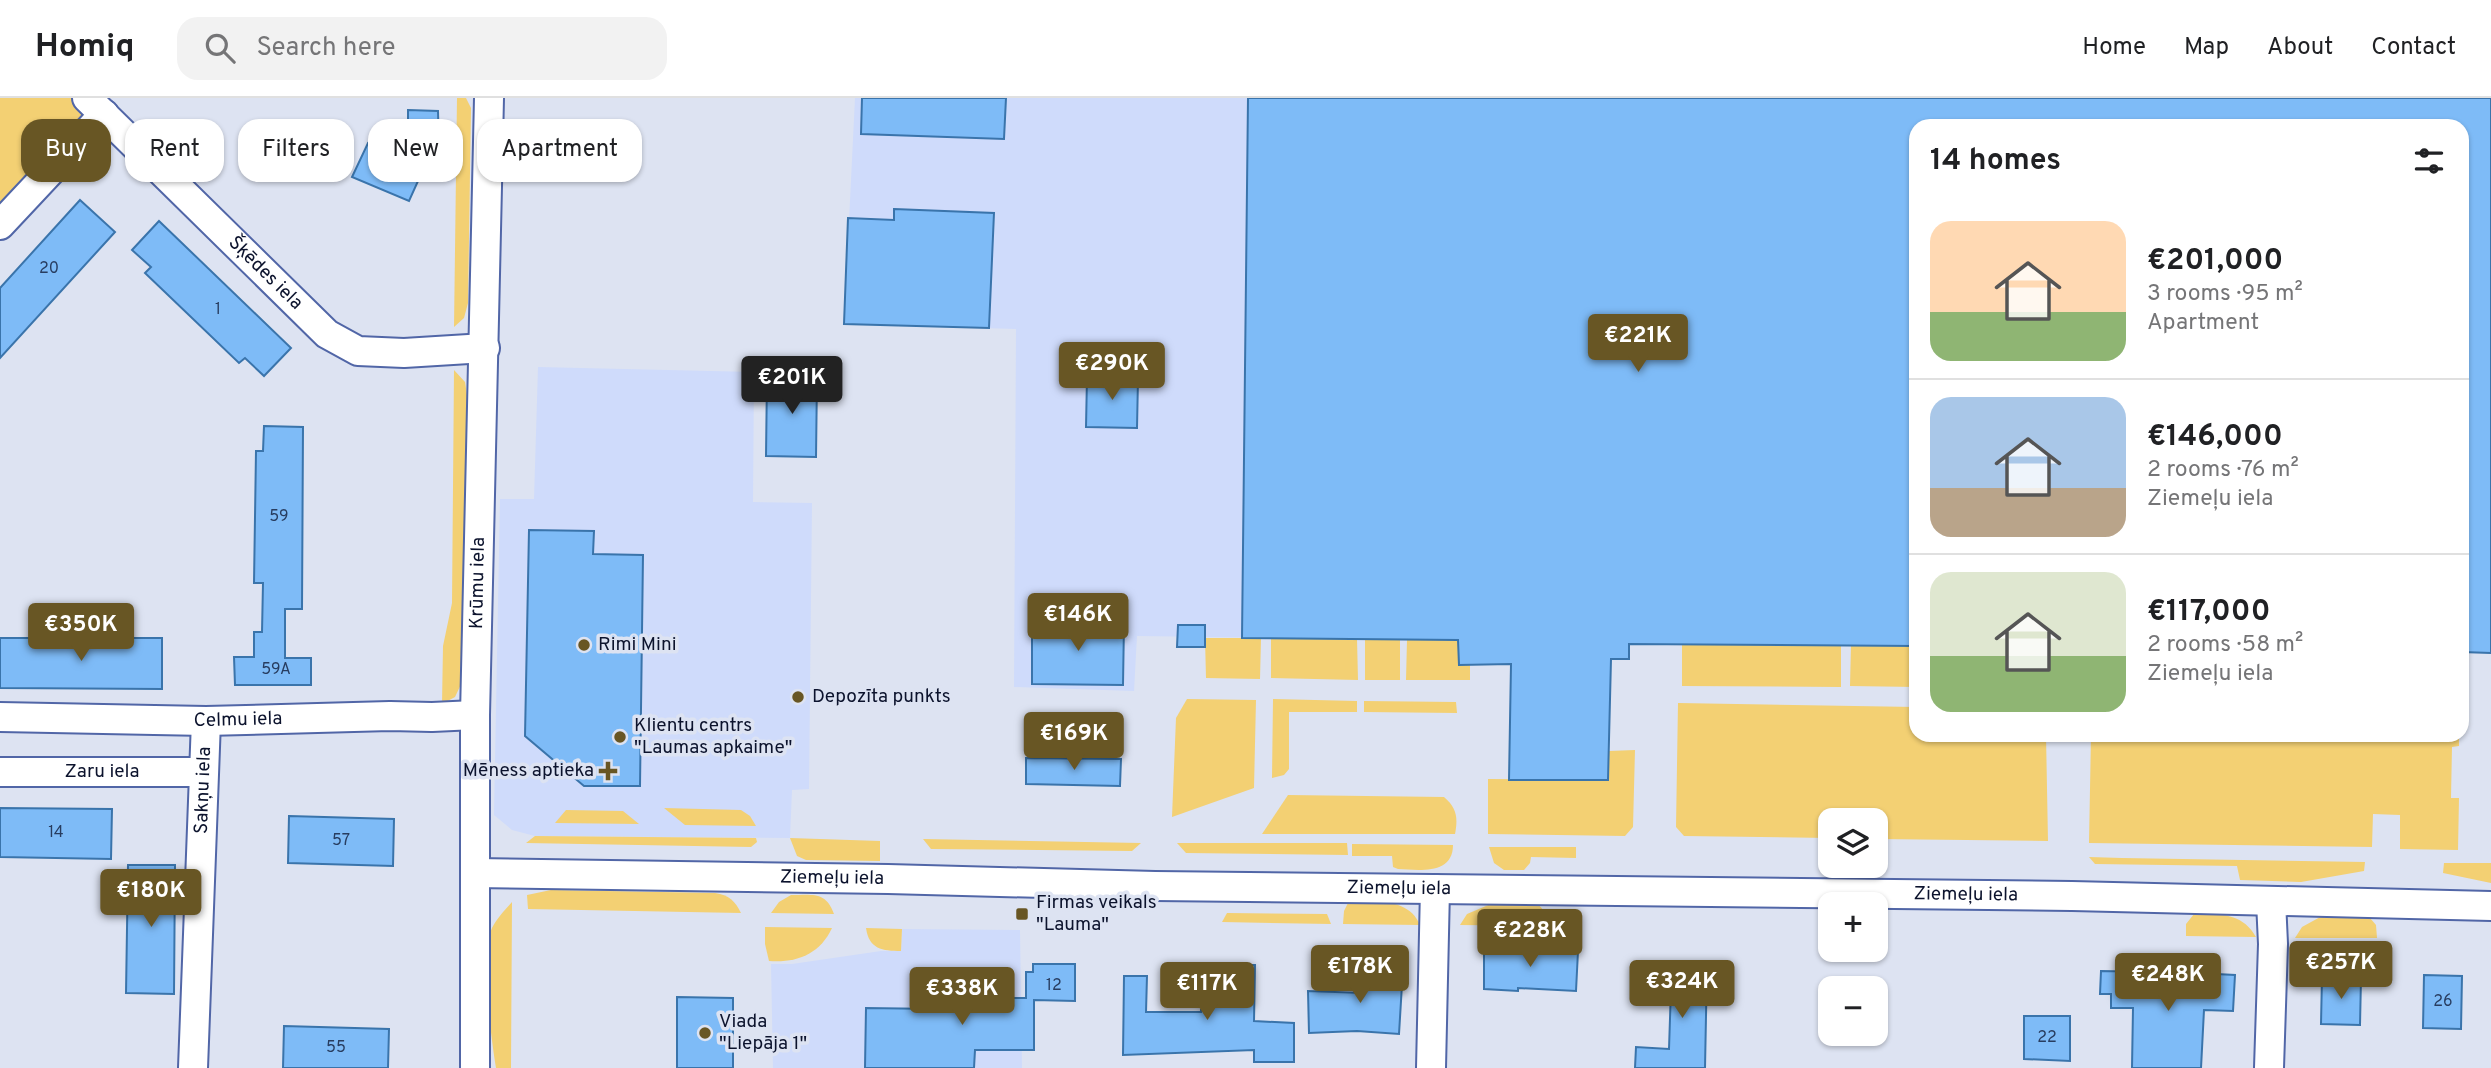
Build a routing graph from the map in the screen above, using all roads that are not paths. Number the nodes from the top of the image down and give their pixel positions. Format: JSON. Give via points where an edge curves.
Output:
{"nodes":[{"id":1,"x":489,"y":98,"type":"edge"},
{"id":2,"x":95,"y":106,"type":"edge"},
{"id":3,"x":0,"y":225,"type":"edge"},
{"id":4,"x":485,"y":348,"type":"junction"},
{"id":5,"x":475,"y":715,"type":"junction"},
{"id":6,"x":0,"y":717,"type":"edge"},
{"id":7,"x":206,"y":721,"type":"junction"},
{"id":8,"x":0,"y":772,"type":"edge"},
{"id":9,"x":203,"y":772,"type":"junction"},
{"id":10,"x":475,"y":873,"type":"junction"},
{"id":11,"x":1435,"y":889,"type":"junction"},
{"id":12,"x":2271,"y":901,"type":"junction"},
{"id":13,"x":2491,"y":906,"type":"edge"},
{"id":14,"x":193,"y":1068,"type":"edge"},
{"id":15,"x":474,"y":1068,"type":"edge"},
{"id":16,"x":1431,"y":1068,"type":"edge"},
{"id":17,"x":2269,"y":1068,"type":"edge"}],
"edges":[{"from":1,"to":4,"type":"street","name":"Krūmu iela"},
{"from":2,"to":3,"type":"street"},
{"from":2,"to":4,"type":"street","name":"Šķēdes iela","via":[[327,334],[358,351]]},
{"from":4,"to":5,"type":"street","name":"Krūmu iela"},
{"from":5,"to":7,"type":"street","name":"Celmu iela"},
{"from":5,"to":10,"type":"street","name":"Krūmu iela"},
{"from":6,"to":7,"type":"street","name":"Celmu iela"},
{"from":7,"to":9,"type":"street","name":"Sakņu iela"},
{"from":8,"to":9,"type":"street","name":"Zaru iela"},
{"from":9,"to":14,"type":"street","name":"Sakņu iela"},
{"from":10,"to":11,"type":"street","name":"Ziemeļu iela"},
{"from":10,"to":15,"type":"street","name":"Krūmu iela"},
{"from":11,"to":12,"type":"street","name":"Ziemeļu iela"},
{"from":11,"to":16,"type":"street"},
{"from":12,"to":13,"type":"street","name":"Ziemeļu iela"},
{"from":12,"to":17,"type":"street"}]}
